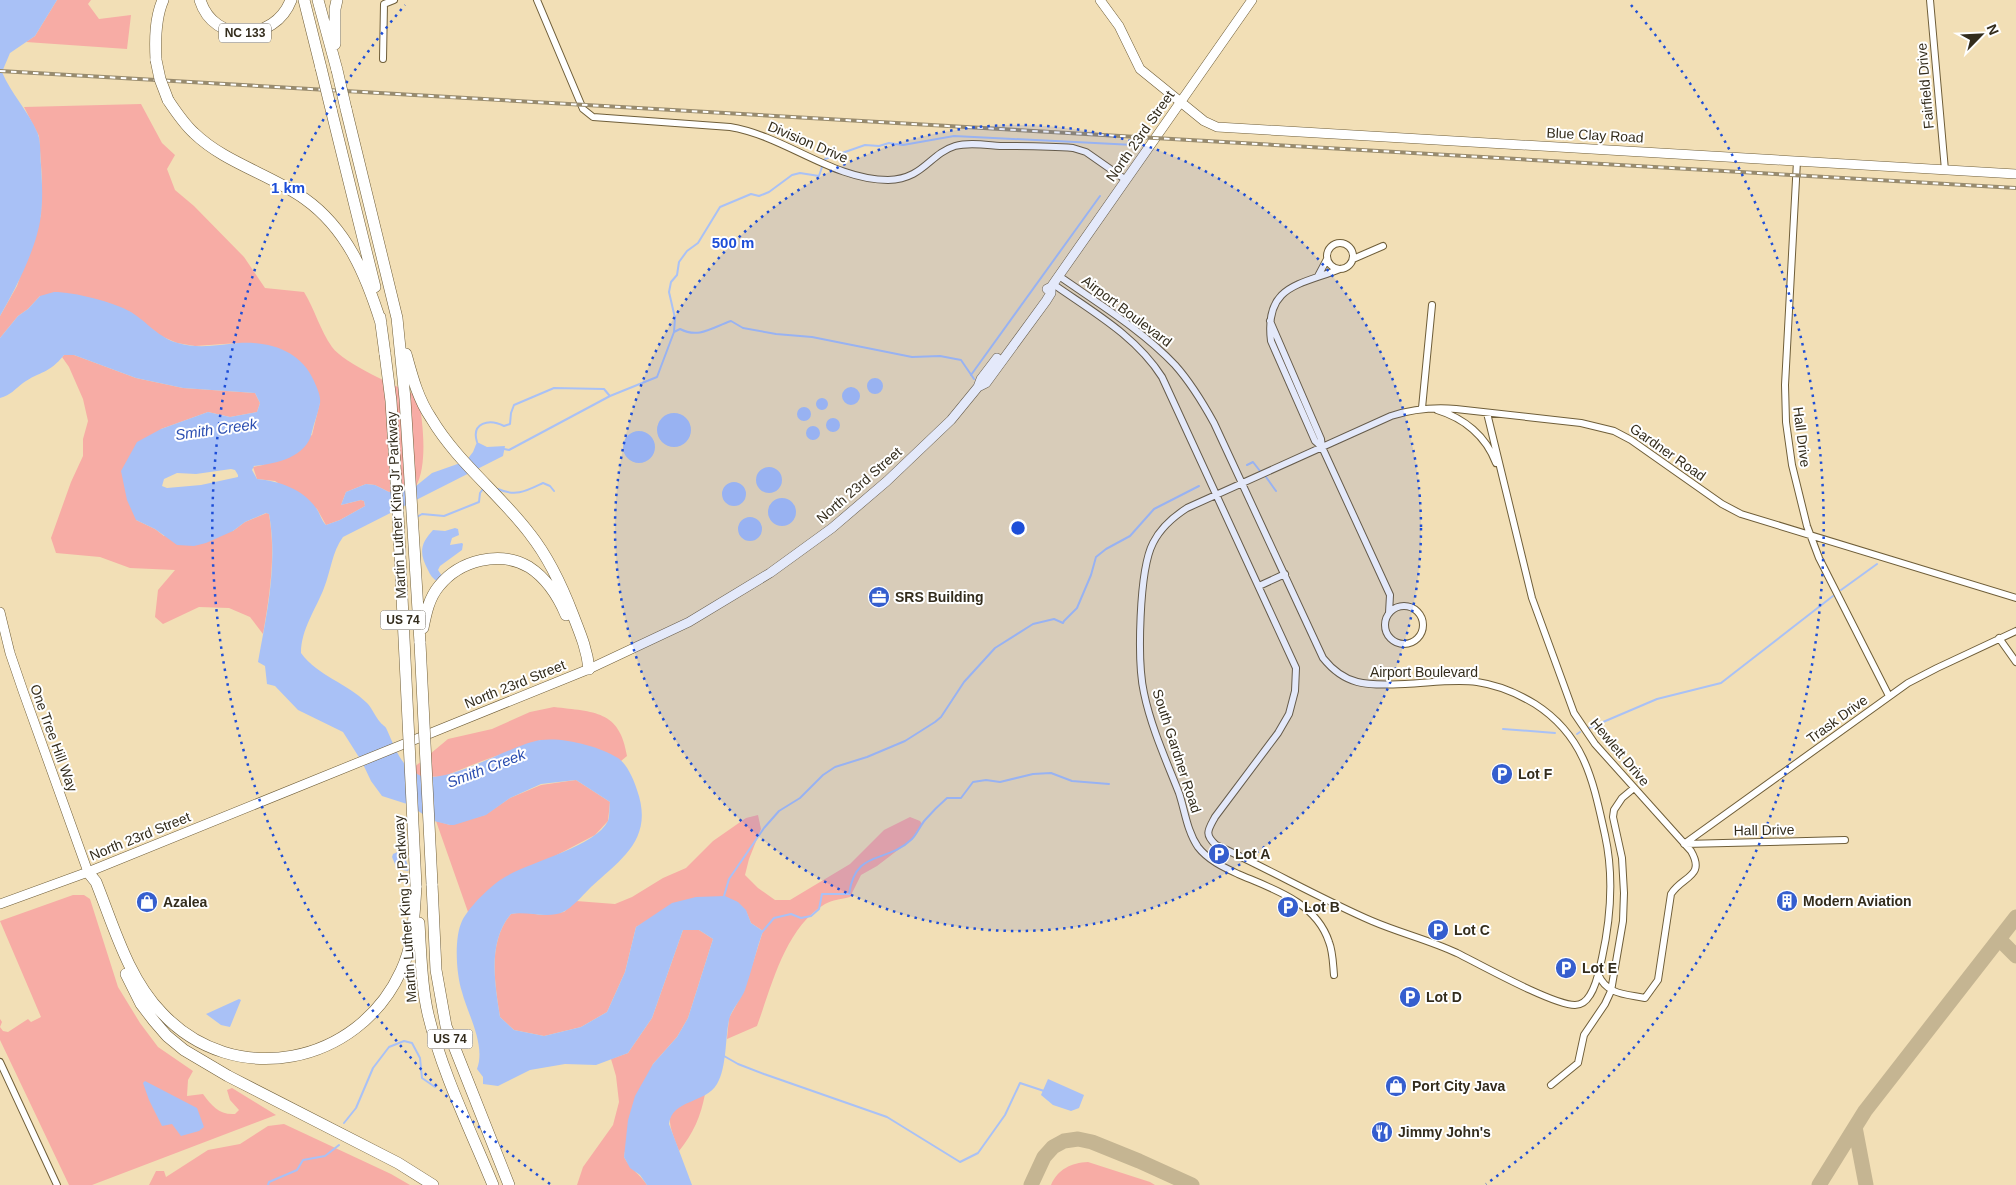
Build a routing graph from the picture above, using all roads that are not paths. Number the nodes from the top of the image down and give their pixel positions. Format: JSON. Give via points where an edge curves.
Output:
{"nodes":[{"id":1,"x":163,"y":0,"type":"edge"},
{"id":2,"x":200,"y":0,"type":"edge"},
{"id":3,"x":291,"y":0,"type":"edge"},
{"id":4,"x":304,"y":0,"type":"edge"},
{"id":5,"x":318,"y":0,"type":"edge"},
{"id":6,"x":337,"y":0,"type":"edge"},
{"id":7,"x":394,"y":0,"type":"edge"},
{"id":8,"x":537,"y":0,"type":"edge"},
{"id":9,"x":1100,"y":0,"type":"edge"},
{"id":10,"x":1252,"y":0,"type":"edge"},
{"id":11,"x":1930,"y":0,"type":"edge"},
{"id":12,"x":383,"y":59,"type":"dead end"},
{"id":13,"x":336,"y":70,"type":"junction"},
{"id":14,"x":1180,"y":102,"type":"junction"},
{"id":15,"x":1797,"y":161,"type":"junction"},
{"id":16,"x":1945,"y":170,"type":"junction"},
{"id":17,"x":2016,"y":174,"type":"edge"},
{"id":18,"x":1126,"y":180,"type":"junction"},
{"id":19,"x":1383,"y":246,"type":"dead end"},
{"id":20,"x":1327,"y":259,"type":"junction"},
{"id":21,"x":1354,"y":259,"type":"junction"},
{"id":22,"x":1340,"y":269,"type":"junction"},
{"id":23,"x":1059,"y":276,"type":"junction"},
{"id":24,"x":1318,"y":276,"type":"junction"},
{"id":25,"x":1052,"y":286,"type":"junction"},
{"id":26,"x":1432,"y":305,"type":"dead end"},
{"id":27,"x":380,"y":323,"type":"junction"},
{"id":28,"x":403,"y":352,"type":"junction"},
{"id":29,"x":1426,"y":408,"type":"junction"},
{"id":30,"x":1487,"y":413,"type":"junction"},
{"id":31,"x":1322,"y":447,"type":"junction"},
{"id":32,"x":1243,"y":483,"type":"junction"},
{"id":33,"x":1504,"y":484,"type":"junction"},
{"id":34,"x":1217,"y":494,"type":"junction"},
{"id":35,"x":1810,"y":536,"type":"junction"},
{"id":36,"x":1285,"y":574,"type":"junction"},
{"id":37,"x":1259,"y":586,"type":"junction"},
{"id":38,"x":1390,"y":596,"type":"junction"},
{"id":39,"x":2016,"y":598,"type":"edge"},
{"id":40,"x":1404,"y":606,"type":"junction"},
{"id":41,"x":0,"y":612,"type":"edge"},
{"id":42,"x":1390,"y":613,"type":"junction"},
{"id":43,"x":2016,"y":630,"type":"edge"},
{"id":44,"x":2000,"y":638,"type":"junction"},
{"id":45,"x":420,"y":643,"type":"junction"},
{"id":46,"x":2016,"y":662,"type":"edge"},
{"id":47,"x":589,"y":669,"type":"junction"},
{"id":48,"x":1889,"y":696,"type":"junction"},
{"id":49,"x":1634,"y":788,"type":"junction"},
{"id":50,"x":1845,"y":840,"type":"dead end"},
{"id":51,"x":1684,"y":844,"type":"junction"},
{"id":52,"x":88,"y":872,"type":"junction"},
{"id":53,"x":416,"y":886,"type":"junction"},
{"id":54,"x":0,"y":904,"type":"edge"},
{"id":55,"x":1598,"y":974,"type":"junction"},
{"id":56,"x":1334,"y":976,"type":"dead end"},
{"id":57,"x":1611,"y":991,"type":"junction"},
{"id":58,"x":0,"y":1062,"type":"edge"},
{"id":59,"x":1551,"y":1085,"type":"dead end"},
{"id":60,"x":57,"y":1185,"type":"edge"},
{"id":61,"x":433,"y":1185,"type":"edge"},
{"id":62,"x":493,"y":1185,"type":"edge"},
{"id":63,"x":509,"y":1185,"type":"edge"}],
"edges":[{"from":1,"to":27,"type":"highway","bridge":true,"via":[[157,22],[156,60],[168,100],[180,118],[209,145],[284,185],[322,214],[343,238],[358,263]]},
{"from":2,"to":3,"type":"highway","number":"NC 133","via":[[214,21],[243,33],[271,26],[283,15]]},
{"from":4,"to":27,"type":"highway","name":"Martin Luther King Jr Parkway","number":"US 74","bridge":true,"via":[[365,244]]},
{"from":5,"to":13,"type":"highway"},
{"from":6,"to":13,"type":"highway","via":[[334,30]]},
{"from":7,"to":12,"type":"street","via":[[384,4]]},
{"from":8,"to":18,"type":"street","name":"Division Drive","via":[[583,109],[593,117],[730,127],[767,137],[840,170],[878,179],[910,176],[946,150],[967,145],[1073,148],[1086,152]]},
{"from":9,"to":14,"type":"main road","name":"Blue Clay Road","via":[[1120,26],[1140,69]]},
{"from":10,"to":14,"type":"main road","name":"North 23rd Street"},
{"from":11,"to":16,"type":"street","name":"Fairfield Drive"},
{"from":13,"to":28,"type":"highway","bridge":true},
{"from":14,"to":15,"type":"main road","name":"Blue Clay Road","via":[[1208,124],[1227,129]]},
{"from":14,"to":18,"type":"main road","name":"North 23rd Street"},
{"from":15,"to":16,"type":"main road","name":"Blue Clay Road"},
{"from":15,"to":35,"type":"street","name":"Hall Drive","via":[[1785,403],[1792,465]]},
{"from":16,"to":17,"type":"main road","name":"Blue Clay Road"},
{"from":18,"to":23,"type":"main road","name":"North 23rd Street"},
{"from":19,"to":21,"type":"street"},
{"from":20,"to":21,"type":"street","via":[[1330,247],[1342,243],[1352,250]]},
{"from":20,"to":22,"type":"street"},
{"from":20,"to":24,"type":"street"},
{"from":21,"to":22,"type":"street","via":[[1349,266]]},
{"from":22,"to":24,"type":"street"},
{"from":23,"to":25,"type":"main road","name":"North 23rd Street"},
{"from":23,"to":32,"type":"street","name":"Airport Boulevard","via":[[1140,333],[1177,367],[1214,423]]},
{"from":24,"to":31,"type":"street","via":[[1284,292],[1275,302],[1270,322]]},
{"from":25,"to":34,"type":"street","name":"Airport Boulevard","via":[[1119,330],[1148,357],[1171,393]]},
{"from":25,"to":47,"type":"main road","name":"North 23rd Street","via":[[1046,301],[986,383],[978,387],[951,420],[857,508],[751,585],[689,622]]},
{"from":26,"to":29,"type":"street"},
{"from":27,"to":53,"type":"highway","name":"Martin Luther King Jr Parkway","number":"US 74","bridge":true,"via":[[391,401]]},
{"from":28,"to":45,"type":"highway","name":"Martin Luther King Jr Parkway","number":"US 74"},
{"from":28,"to":47,"type":"highway","via":[[431,419],[530,534],[556,574],[587,651]]},
{"from":29,"to":30,"type":"street","name":"Gardner Road"},
{"from":29,"to":31,"type":"street","name":"Gardner Road","via":[[1391,416]]},
{"from":29,"to":33,"type":"street","via":[[1452,416],[1471,427],[1494,458]]},
{"from":30,"to":33,"type":"street","name":"Hewlett Drive"},
{"from":30,"to":35,"type":"street","name":"Gardner Road","via":[[1581,423],[1614,430],[1729,508],[1756,520]]},
{"from":31,"to":32,"type":"street","name":"Gardner Road"},
{"from":31,"to":38,"type":"street"},
{"from":32,"to":34,"type":"street","name":"Gardner Road"},
{"from":32,"to":36,"type":"street","name":"Airport Boulevard"},
{"from":33,"to":49,"type":"street","name":"Hewlett Drive","via":[[1532,598],[1574,712],[1592,740]]},
{"from":34,"to":37,"type":"street","name":"Airport Boulevard"},
{"from":34,"to":56,"type":"street","name":"South Gardner Road","via":[[1175,516],[1153,543],[1144,584],[1140,657],[1144,692],[1198,847],[1210,860],[1279,892],[1307,909],[1329,942]]},
{"from":35,"to":39,"type":"street","name":"Gardner Road"},
{"from":35,"to":48,"type":"street","name":"Hall Drive"},
{"from":36,"to":37,"type":"street"},
{"from":36,"to":55,"type":"street","name":"Airport Boulevard","via":[[1323,658],[1342,676],[1367,685],[1463,681],[1495,686],[1526,698],[1558,721],[1568,733],[1590,772],[1608,855],[1609,919]]},
{"from":37,"to":55,"type":"street","name":"Airport Boulevard","via":[[1296,668],[1295,691],[1289,714],[1278,733],[1216,817],[1208,831],[1209,838],[1216,845],[1372,921],[1437,944],[1562,1003],[1583,1003],[1589,998]]},
{"from":38,"to":40,"type":"street"},
{"from":38,"to":42,"type":"street"},
{"from":40,"to":42,"type":"street"},
{"from":40,"to":42,"type":"street","via":[[1416,610],[1422,620],[1422,632],[1414,641],[1402,644],[1391,638],[1386,627]]},
{"from":41,"to":52,"type":"main road","name":"One Tree Hill Way","via":[[10,653]]},
{"from":43,"to":44,"type":"street","name":"Trask Drive"},
{"from":44,"to":46,"type":"street"},
{"from":44,"to":48,"type":"street","name":"Trask Drive","via":[[1926,673]]},
{"from":45,"to":47,"type":"highway","via":[[431,599],[447,578],[459,568],[483,560],[509,560],[529,568],[548,583],[564,610]]},
{"from":45,"to":63,"type":"highway","name":"Martin Luther King Jr Parkway","number":"US 74","bridge":true,"via":[[436,970],[446,1026]]},
{"from":47,"to":52,"type":"main road","name":"North 23rd Street"},
{"from":48,"to":51,"type":"street","name":"Trask Drive"},
{"from":49,"to":51,"type":"street","name":"Hewlett Drive"},
{"from":49,"to":57,"type":"street","via":[[1622,798],[1613,817],[1622,858],[1624,893],[1623,921]]},
{"from":50,"to":51,"type":"street","name":"Hall Drive"},
{"from":51,"to":57,"type":"street","name":"Hewlett Drive","via":[[1695,859],[1696,867],[1692,875],[1671,894],[1658,980],[1645,998]]},
{"from":52,"to":53,"type":"highway","via":[[96,882],[138,982],[162,1014],[206,1046],[252,1058],[288,1057],[322,1048],[344,1037],[371,1015],[393,988],[406,959],[413,929]]},
{"from":52,"to":54,"type":"main road","name":"North 23rd Street"},
{"from":52,"to":61,"type":"highway","via":[[90,886],[131,986],[167,1036],[204,1063],[398,1163]]},
{"from":53,"to":62,"type":"highway","name":"Martin Luther King Jr Parkway","number":"US 74","via":[[428,1013],[448,1076]]},
{"from":55,"to":57,"type":"street","via":[[1602,984]]},
{"from":57,"to":59,"type":"street","via":[[1584,1035],[1578,1063]]},
{"from":58,"to":60,"type":"street"}]}
